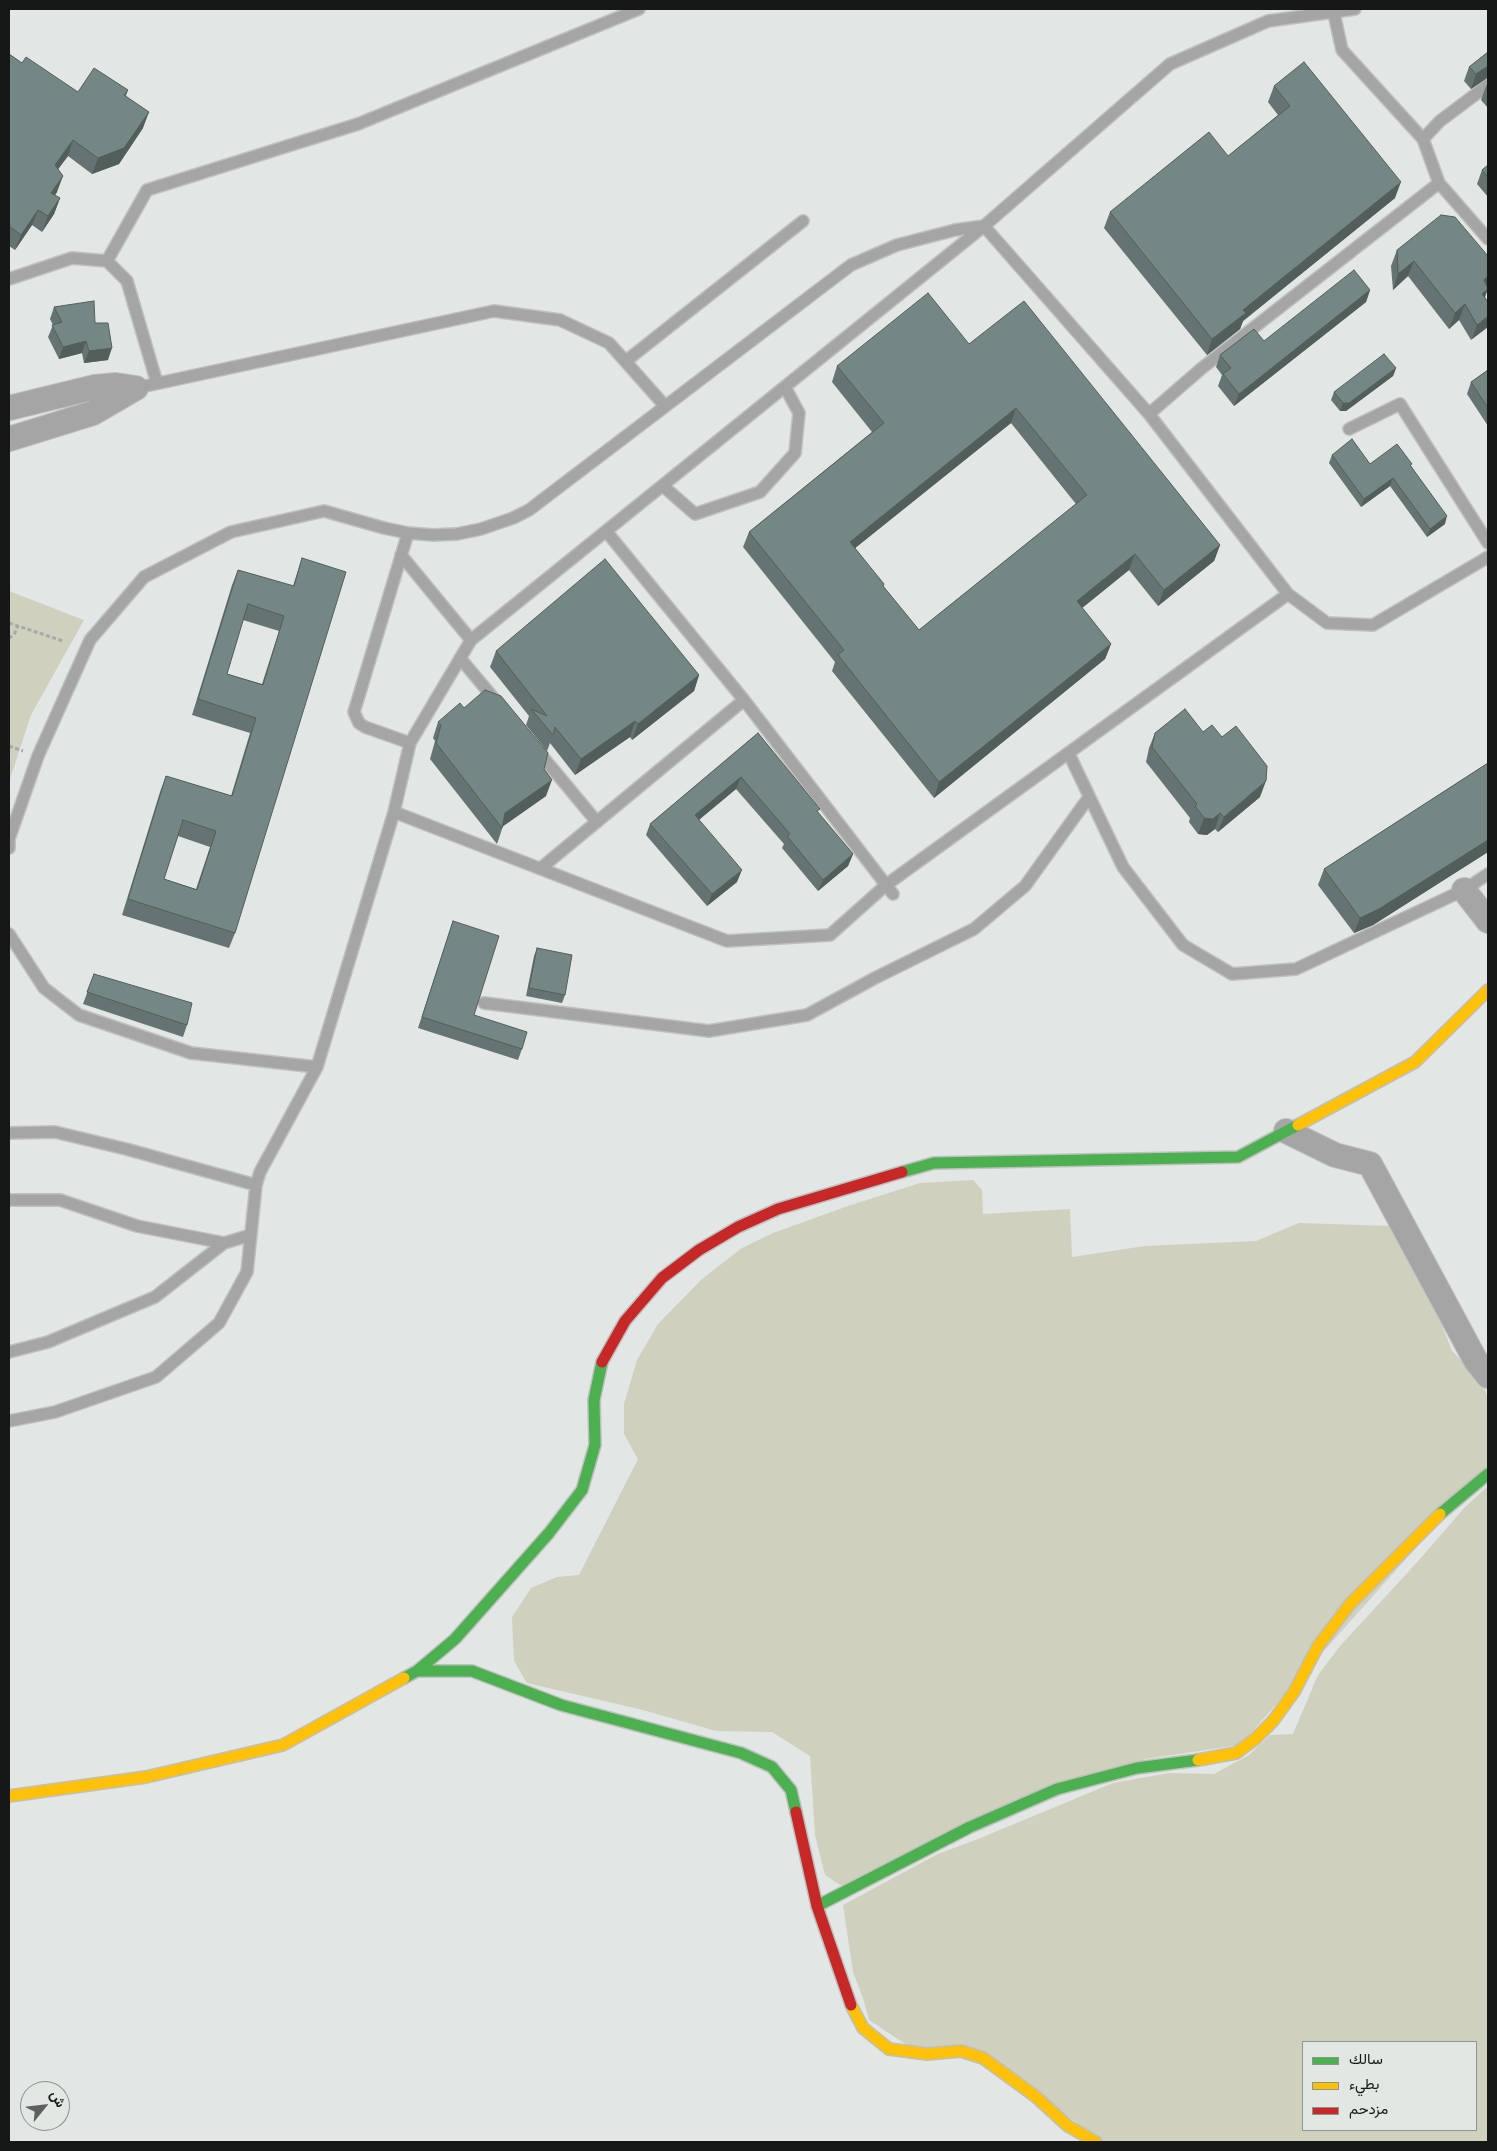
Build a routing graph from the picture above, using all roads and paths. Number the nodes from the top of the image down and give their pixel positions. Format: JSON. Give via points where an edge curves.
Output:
{"nodes":[{"id":1,"x":639,"y":9,"type":"edge"},
{"id":2,"x":1355,"y":9,"type":"edge"},
{"id":3,"x":1334,"y":10,"type":"edge"},
{"id":4,"x":1488,"y":85,"type":"edge"},
{"id":5,"x":1423,"y":139,"type":"junction"},
{"id":6,"x":1439,"y":183,"type":"junction"},
{"id":7,"x":803,"y":221,"type":"dead end"},
{"id":8,"x":984,"y":226,"type":"junction"},
{"id":9,"x":1488,"y":239,"type":"edge"},
{"id":10,"x":108,"y":261,"type":"junction"},
{"id":11,"x":9,"y":279,"type":"edge"},
{"id":12,"x":626,"y":361,"type":"junction"},
{"id":13,"x":146,"y":386,"type":"junction"},
{"id":14,"x":784,"y":387,"type":"junction"},
{"id":15,"x":665,"y":406,"type":"junction"},
{"id":16,"x":9,"y":408,"type":"edge"},
{"id":17,"x":1149,"y":414,"type":"junction"},
{"id":18,"x":1349,"y":429,"type":"dead end"},
{"id":19,"x":11,"y":431,"type":"edge"},
{"id":20,"x":663,"y":486,"type":"junction"},
{"id":21,"x":606,"y":531,"type":"junction"},
{"id":22,"x":408,"y":533,"type":"junction"},
{"id":23,"x":1488,"y":544,"type":"edge"},
{"id":24,"x":401,"y":555,"type":"junction"},
{"id":25,"x":1488,"y":557,"type":"edge"},
{"id":26,"x":1288,"y":594,"type":"junction"},
{"id":27,"x":9,"y":623,"type":"edge"},
{"id":28,"x":18,"y":626,"type":"junction"},
{"id":29,"x":9,"y":638,"type":"edge"},
{"id":30,"x":471,"y":640,"type":"junction"},
{"id":31,"x":63,"y":641,"type":"dead end"},
{"id":32,"x":460,"y":658,"type":"junction"},
{"id":33,"x":744,"y":700,"type":"junction"},
{"id":34,"x":504,"y":710,"type":"edge"},
{"id":35,"x":528,"y":740,"type":"edge"},
{"id":36,"x":410,"y":743,"type":"junction"},
{"id":37,"x":1069,"y":754,"type":"junction"},
{"id":38,"x":1089,"y":797,"type":"junction"},
{"id":39,"x":394,"y":812,"type":"junction"},
{"id":40,"x":597,"y":822,"type":"junction"},
{"id":41,"x":9,"y":848,"type":"edge"},
{"id":42,"x":541,"y":868,"type":"junction"},
{"id":43,"x":1488,"y":874,"type":"edge"},
{"id":44,"x":890,"y":889,"type":"junction"},
{"id":45,"x":1464,"y":890,"type":"junction"},
{"id":46,"x":1488,"y":921,"type":"edge"},
{"id":47,"x":9,"y":934,"type":"edge"},
{"id":48,"x":1488,"y":990,"type":"edge"},
{"id":49,"x":484,"y":1003,"type":"edge"},
{"id":50,"x":317,"y":1067,"type":"junction"},
{"id":51,"x":1286,"y":1131,"type":"junction"},
{"id":52,"x":9,"y":1132,"type":"edge"},
{"id":53,"x":256,"y":1185,"type":"junction"},
{"id":54,"x":9,"y":1200,"type":"edge"},
{"id":55,"x":251,"y":1235,"type":"junction"},
{"id":56,"x":224,"y":1243,"type":"junction"},
{"id":57,"x":9,"y":1352,"type":"edge"},
{"id":58,"x":1488,"y":1376,"type":"edge"},
{"id":59,"x":9,"y":1422,"type":"edge"},
{"id":60,"x":1488,"y":1474,"type":"edge"},
{"id":61,"x":417,"y":1671,"type":"junction"},
{"id":62,"x":9,"y":1796,"type":"edge"},
{"id":63,"x":817,"y":1906,"type":"junction"},
{"id":64,"x":1096,"y":2142,"type":"edge"}],
"edges":[{"from":1,"to":10,"type":"lane","via":[[358,124],[147,190]]},
{"from":2,"to":3,"type":"lane"},
{"from":3,"to":5,"type":"lane","via":[[1342,50]]},
{"from":3,"to":8,"type":"lane","via":[[1268,21],[1170,64]]},
{"from":4,"to":5,"type":"lane","via":[[1440,121]]},
{"from":5,"to":6,"type":"lane"},
{"from":6,"to":9,"type":"lane"},
{"from":6,"to":17,"type":"lane","via":[[1202,368]]},
{"from":7,"to":12,"type":"lane"},
{"from":8,"to":14,"type":"lane"},
{"from":8,"to":15,"type":"lane","via":[[925,236],[851,265]]},
{"from":8,"to":17,"type":"lane"},
{"from":10,"to":11,"type":"lane","via":[[72,258]]},
{"from":10,"to":13,"type":"lane","via":[[127,281]]},
{"from":12,"to":13,"type":"lane","via":[[609,343],[560,320],[494,311]]},
{"from":12,"to":15,"type":"lane"},
{"from":13,"to":16,"type":"street","via":[[95,388]]},
{"from":13,"to":19,"type":"street","via":[[93,414]]},
{"from":14,"to":20,"type":"lane"},
{"from":14,"to":20,"type":"lane","via":[[799,413],[794,453],[760,492],[695,514]]},
{"from":15,"to":22,"type":"lane","via":[[529,510],[513,518],[457,534]]},
{"from":17,"to":26,"type":"lane"},
{"from":18,"to":23,"type":"lane","via":[[1400,404]]},
{"from":20,"to":21,"type":"lane"},
{"from":21,"to":30,"type":"lane"},
{"from":21,"to":33,"type":"lane"},
{"from":22,"to":24,"type":"lane"},
{"from":22,"to":41,"type":"lane","via":[[324,511],[231,532],[144,577],[90,640],[38,756],[9,839]]},
{"from":24,"to":30,"type":"lane"},
{"from":24,"to":36,"type":"lane","via":[[354,712],[365,727]]},
{"from":25,"to":26,"type":"lane","via":[[1373,625],[1326,623]]},
{"from":26,"to":37,"type":"lane"},
{"from":27,"to":28,"type":"path"},
{"from":28,"to":29,"type":"path"},
{"from":28,"to":31,"type":"path"},
{"from":30,"to":32,"type":"lane"},
{"from":32,"to":34,"type":"lane"},
{"from":32,"to":36,"type":"lane"},
{"from":33,"to":40,"type":"lane"},
{"from":33,"to":44,"type":"lane"},
{"from":35,"to":40,"type":"lane"},
{"from":36,"to":39,"type":"lane"},
{"from":37,"to":38,"type":"lane"},
{"from":37,"to":44,"type":"lane"},
{"from":38,"to":45,"type":"lane","via":[[1123,867],[1183,946],[1232,974],[1296,969]]},
{"from":38,"to":49,"type":"lane","via":[[1025,886],[974,929],[807,1015],[709,1031]]},
{"from":39,"to":42,"type":"lane"},
{"from":39,"to":50,"type":"lane"},
{"from":40,"to":42,"type":"lane"},
{"from":42,"to":44,"type":"lane","via":[[727,941],[830,935]]},
{"from":43,"to":45,"type":"lane"},
{"from":45,"to":46,"type":"street"},
{"from":47,"to":50,"type":"lane","via":[[44,988],[79,1016],[191,1052]]},
{"from":48,"to":51,"type":"street","via":[[1416,1062]]},
{"from":50,"to":53,"type":"lane"},
{"from":51,"to":58,"type":"street","via":[[1336,1155],[1370,1164],[1476,1361]]},
{"from":51,"to":61,"type":"street","via":[[1238,1157],[934,1163],[778,1209],[699,1250],[662,1278],[625,1321],[602,1362],[594,1400],[594,1444],[582,1490],[550,1533],[455,1639]]},
{"from":52,"to":53,"type":"lane","via":[[56,1132]]},
{"from":53,"to":55,"type":"lane"},
{"from":54,"to":56,"type":"lane","via":[[60,1200],[136,1226]]},
{"from":55,"to":56,"type":"lane"},
{"from":55,"to":59,"type":"lane","via":[[247,1272],[220,1323],[156,1377],[55,1412]]},
{"from":56,"to":57,"type":"lane","via":[[155,1297],[48,1342]]},
{"from":60,"to":63,"type":"street","via":[[1448,1506],[1350,1604],[1318,1646],[1294,1692],[1273,1721],[1236,1753],[1137,1768],[1057,1789],[970,1827]]},
{"from":61,"to":62,"type":"street","via":[[283,1745],[146,1777]]},
{"from":61,"to":63,"type":"street","via":[[472,1671],[562,1705],[741,1753],[772,1767],[791,1790]]},
{"from":63,"to":64,"type":"street","via":[[852,2009],[863,2028],[889,2049],[927,2054],[960,2052],[983,2058],[1035,2096],[1068,2126]]}]}
